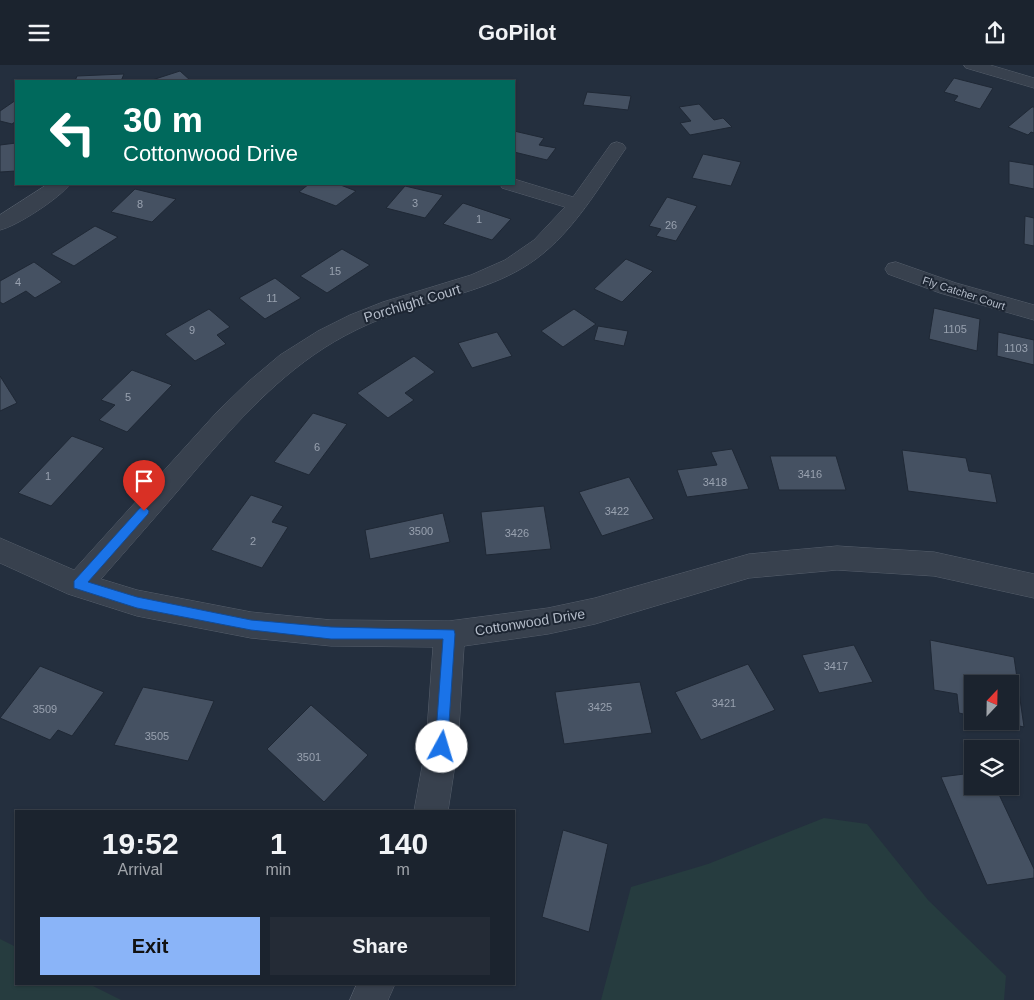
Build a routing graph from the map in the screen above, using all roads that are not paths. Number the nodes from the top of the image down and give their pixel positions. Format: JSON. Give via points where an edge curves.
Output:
{"nodes":[{"id":1,"x":972,"y":65,"type":"edge"},
{"id":2,"x":1034,"y":83,"type":"edge"},
{"id":3,"x":617,"y":148,"type":"dead end"},
{"id":4,"x":59,"y":185,"type":"edge"},
{"id":5,"x":512,"y":185,"type":"edge"},
{"id":6,"x":576,"y":204,"type":"junction"},
{"id":7,"x":0,"y":224,"type":"edge"},
{"id":8,"x":896,"y":269,"type":"dead end"},
{"id":9,"x":1034,"y":313,"type":"edge"},
{"id":10,"x":0,"y":550,"type":"edge"},
{"id":11,"x":78,"y":585,"type":"junction"},
{"id":12,"x":1034,"y":586,"type":"edge"},
{"id":13,"x":449,"y":634,"type":"junction"},
{"id":14,"x":431,"y":810,"type":"edge"},
{"id":15,"x":376,"y":985,"type":"edge"},
{"id":16,"x":369,"y":1000,"type":"edge"}],
"edges":[{"from":1,"to":2,"type":"street"},
{"from":3,"to":6,"type":"street","name":"Porchlight Court"},
{"from":4,"to":7,"type":"street"},
{"from":5,"to":6,"type":"street"},
{"from":6,"to":11,"type":"street","name":"Porchlight Court","via":[[551,235],[504,270],[469,285],[364,317],[335,331],[279,368],[216,430]]},
{"from":8,"to":9,"type":"street","name":"Fly Catcher Court"},
{"from":10,"to":11,"type":"street","name":"Cottonwood Drive"},
{"from":11,"to":13,"type":"street","name":"Cottonwood Drive","via":[[137,603],[251,625],[331,633]]},
{"from":12,"to":13,"type":"street","name":"Cottonwood Drive","via":[[934,564],[837,558],[793,561],[749,566],[595,611],[548,621]]},
{"from":13,"to":14,"type":"street","via":[[444,728],[438,786]]},
{"from":15,"to":16,"type":"street"}]}
